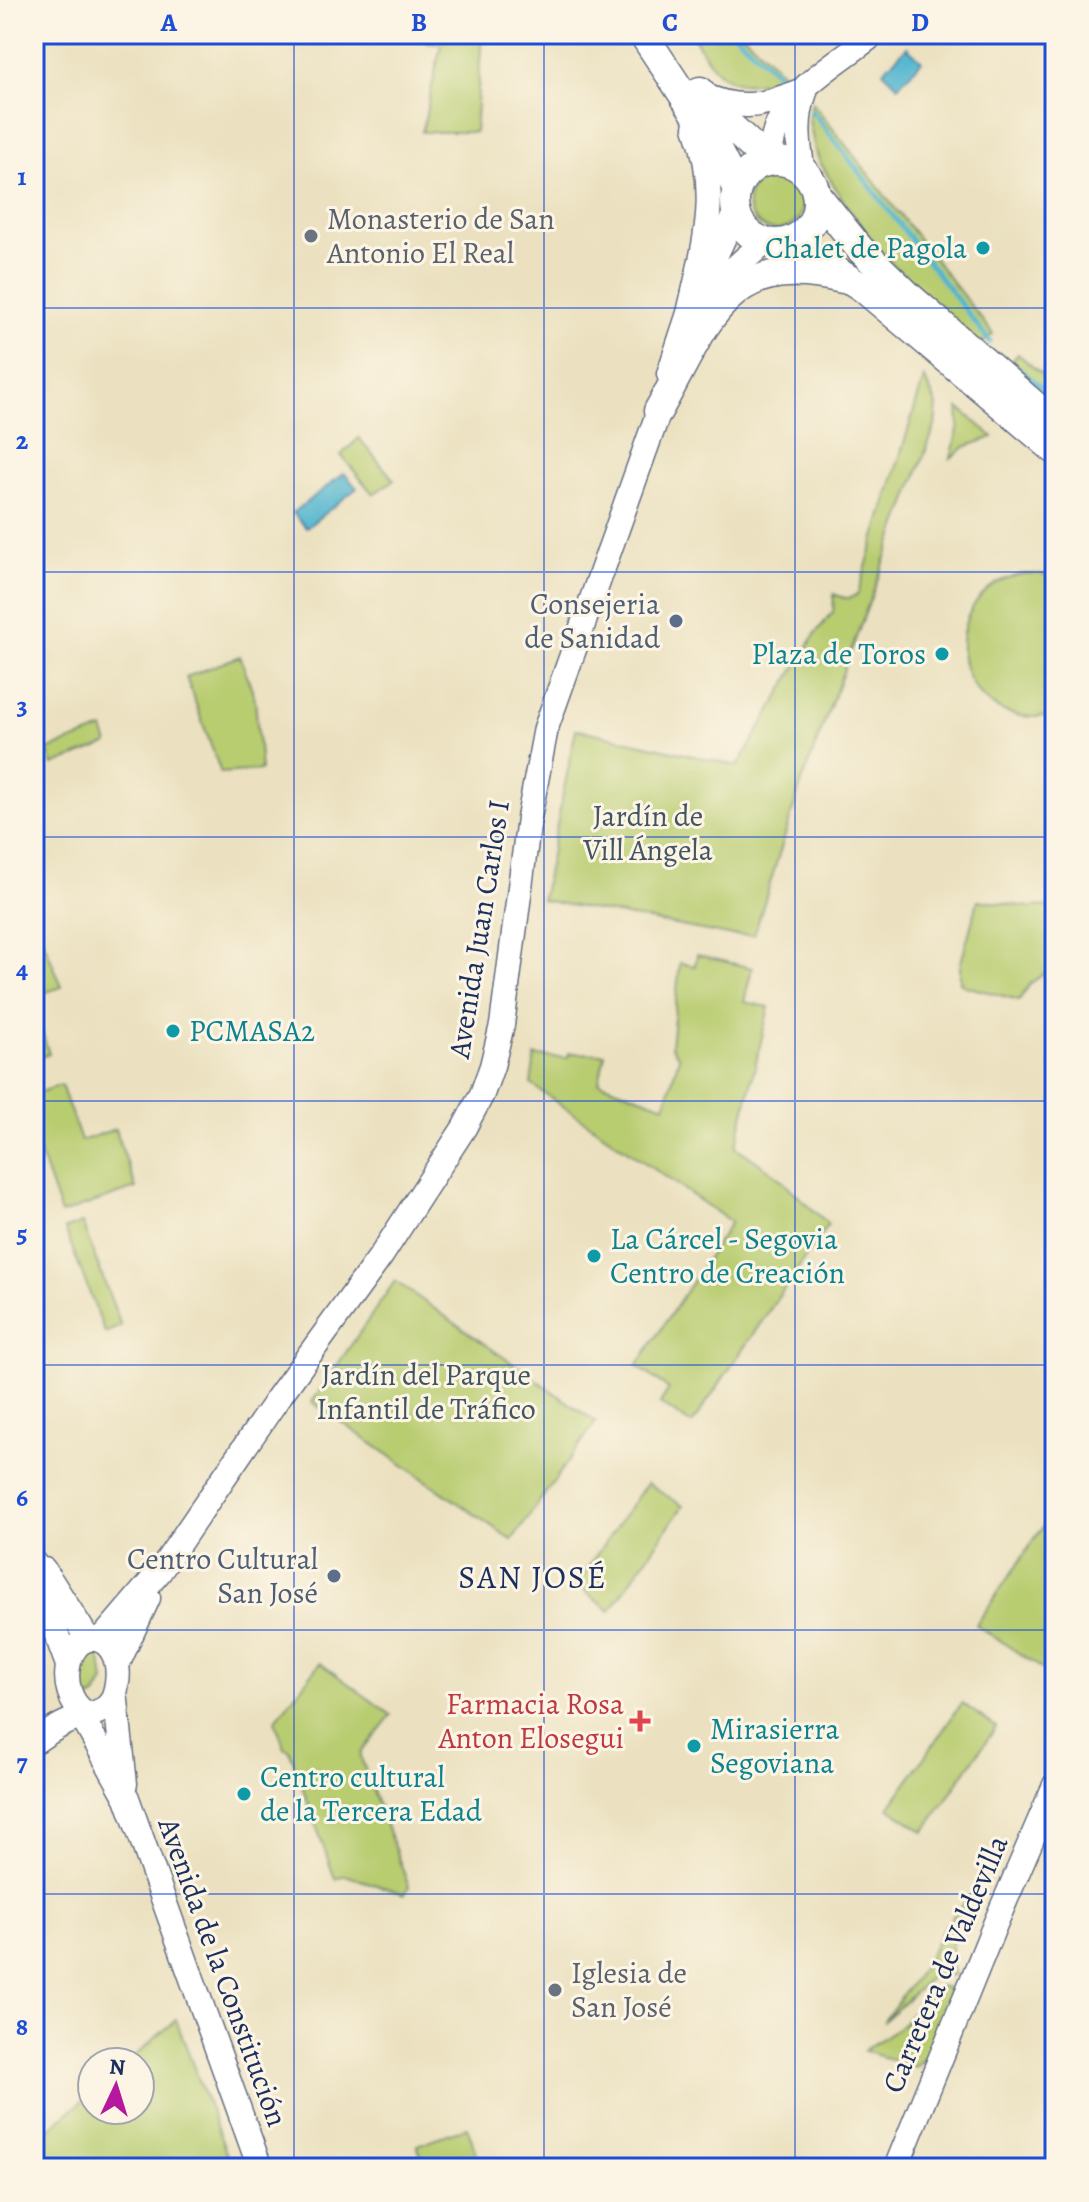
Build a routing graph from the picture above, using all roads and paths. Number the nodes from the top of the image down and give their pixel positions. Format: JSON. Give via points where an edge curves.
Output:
{"nodes":[{"id":1,"x":643,"y":34,"type":"edge"},
{"id":2,"x":663,"y":34,"type":"edge"},
{"id":3,"x":874,"y":34,"type":"edge"},
{"id":4,"x":806,"y":88,"type":"junction"},
{"id":5,"x":690,"y":91,"type":"junction"},
{"id":6,"x":769,"y":162,"type":"junction"},
{"id":7,"x":810,"y":183,"type":"junction"},
{"id":8,"x":737,"y":200,"type":"junction"},
{"id":9,"x":778,"y":241,"type":"junction"},
{"id":10,"x":858,"y":284,"type":"junction"},
{"id":11,"x":689,"y":313,"type":"junction"},
{"id":12,"x":658,"y":411,"type":"junction"},
{"id":13,"x":1055,"y":423,"type":"edge"},
{"id":14,"x":1055,"y":450,"type":"edge"},
{"id":15,"x":34,"y":1554,"type":"edge"},
{"id":16,"x":34,"y":1563,"type":"edge"},
{"id":17,"x":160,"y":1571,"type":"junction"},
{"id":18,"x":68,"y":1608,"type":"junction"},
{"id":19,"x":125,"y":1612,"type":"junction"},
{"id":20,"x":95,"y":1639,"type":"junction"},
{"id":21,"x":117,"y":1665,"type":"junction"},
{"id":22,"x":115,"y":1692,"type":"junction"},
{"id":23,"x":77,"y":1694,"type":"junction"},
{"id":24,"x":38,"y":1740,"type":"edge"},
{"id":25,"x":98,"y":1746,"type":"junction"},
{"id":26,"x":1055,"y":1785,"type":"edge"},
{"id":27,"x":127,"y":1798,"type":"junction"},
{"id":28,"x":260,"y":2168,"type":"edge"},
{"id":29,"x":896,"y":2168,"type":"edge"}],
"edges":[{"from":1,"to":5,"type":"main road"},
{"from":2,"to":5,"type":"main road"},
{"from":3,"to":4,"type":"main road"},
{"from":4,"to":5,"type":"main road","via":[[761,105],[733,105]]},
{"from":4,"to":6,"type":"main road","via":[[779,121]]},
{"from":4,"to":7,"type":"main road","via":[[797,128]]},
{"from":5,"to":6,"type":"main road"},
{"from":5,"to":8,"type":"main road"},
{"from":5,"to":11,"type":"main road","via":[[710,201]]},
{"from":6,"to":7,"type":"main road","via":[[786,162]]},
{"from":6,"to":8,"type":"main road","via":[[748,172]]},
{"from":7,"to":9,"type":"main road","via":[[816,209],[812,223],[802,234]]},
{"from":7,"to":13,"type":"main road","via":[[860,249]]},
{"from":8,"to":9,"type":"main road","via":[[741,223],[750,233]]},
{"from":8,"to":11,"type":"main road","name":"Avenida Juan Carlos I"},
{"from":9,"to":10,"type":"main road"},
{"from":9,"to":12,"type":"main road","name":"Avenida Juan Carlos I","via":[[739,263],[701,311]]},
{"from":10,"to":12,"type":"main road","via":[[798,273],[765,275],[742,285],[710,319]]},
{"from":10,"to":14,"type":"main road"},
{"from":11,"to":12,"type":"main road","name":"Avenida Juan Carlos I"},
{"from":12,"to":17,"type":"main road","name":"Avenida Juan Carlos I","via":[[546,728],[502,1025],[482,1094],[381,1256]]},
{"from":15,"to":18,"type":"main road"},
{"from":16,"to":23,"type":"main road","name":"Avenida de la Constitución"},
{"from":17,"to":19,"type":"main road","name":"Avenida Juan Carlos I"},
{"from":17,"to":21,"type":"main road","name":"Avenida Juan Carlos I"},
{"from":18,"to":19,"type":"main road","via":[[95,1620]]},
{"from":18,"to":20,"type":"main road"},
{"from":19,"to":20,"type":"main road","name":"Avenida Juan Carlos I"},
{"from":20,"to":21,"type":"main road","via":[[111,1647]]},
{"from":20,"to":23,"type":"main road","name":"Avenida Juan Carlos I","via":[[76,1648]]},
{"from":21,"to":22,"type":"main road","name":"Avenida de la Constitución"},
{"from":22,"to":23,"type":"main road","via":[[108,1706]]},
{"from":22,"to":27,"type":"main road","name":"Avenida de la Constitución"},
{"from":23,"to":24,"type":"main road"},
{"from":23,"to":24,"type":"main road","via":[[60,1699]]},
{"from":23,"to":25,"type":"main road","name":"Avenida de la Constitución"},
{"from":24,"to":25,"type":"main road","via":[[57,1732],[73,1733]]},
{"from":25,"to":27,"type":"main road","name":"Avenida de la Constitución"},
{"from":26,"to":29,"type":"main road","name":"Carretera de Valdevilla"},
{"from":27,"to":28,"type":"main road","name":"Avenida de la Constitución"}]}
